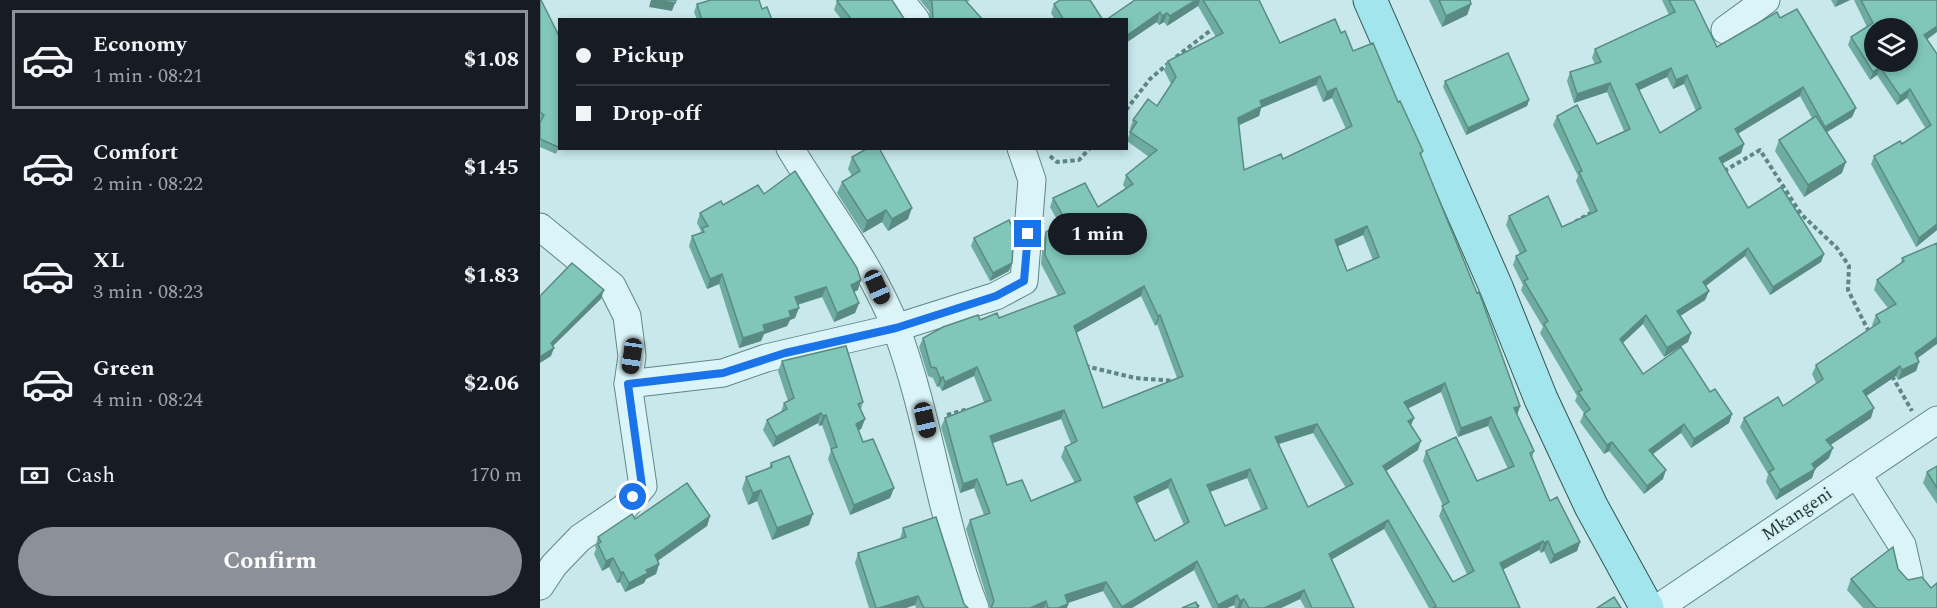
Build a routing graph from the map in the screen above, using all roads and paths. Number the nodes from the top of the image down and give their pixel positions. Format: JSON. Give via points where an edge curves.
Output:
{"nodes":[{"id":1,"x":1370,"y":0,"type":"edge"},
{"id":2,"x":1766,"y":0,"type":"edge"},
{"id":3,"x":1221,"y":21,"type":"edge"},
{"id":4,"x":1725,"y":30,"type":"dead end"},
{"id":5,"x":1128,"y":107,"type":"edge"},
{"id":6,"x":791,"y":150,"type":"edge"},
{"id":7,"x":1022,"y":150,"type":"edge"},
{"id":8,"x":1088,"y":150,"type":"edge"},
{"id":9,"x":1049,"y":155,"type":"dead end"},
{"id":10,"x":540,"y":227,"type":"edge"},
{"id":11,"x":896,"y":328,"type":"junction"},
{"id":12,"x":628,"y":384,"type":"junction"},
{"id":13,"x":1937,"y":420,"type":"edge"},
{"id":14,"x":1857,"y":474,"type":"junction"},
{"id":15,"x":1909,"y":576,"type":"dead end"},
{"id":16,"x":540,"y":586,"type":"edge"},
{"id":17,"x":975,"y":608,"type":"edge"},
{"id":18,"x":1188,"y":608,"type":"edge"},
{"id":19,"x":1200,"y":608,"type":"edge"},
{"id":20,"x":1647,"y":608,"type":"edge"},
{"id":21,"x":1658,"y":608,"type":"edge"}],
"edges":[{"from":1,"to":20,"type":"main road","via":[[1541,399],[1591,506]]},
{"from":2,"to":4,"type":"street"},
{"from":3,"to":5,"type":"path","via":[[1150,79]]},
{"from":6,"to":11,"type":"street","via":[[868,267]]},
{"from":7,"to":11,"type":"street","via":[[1032,180],[1024,281],[996,296]]},
{"from":8,"to":9,"type":"path","via":[[1079,160],[1058,162]]},
{"from":10,"to":12,"type":"street","via":[[612,286],[627,316],[632,356]]},
{"from":11,"to":12,"type":"street","via":[[723,373]]},
{"from":11,"to":17,"type":"street","via":[[925,420],[960,568]]},
{"from":12,"to":16,"type":"street","via":[[642,486],[624,508],[580,538]]},
{"from":13,"to":14,"type":"street","name":"Mkangeni"},
{"from":14,"to":15,"type":"street","via":[[1902,545]]},
{"from":14,"to":21,"type":"street","name":"Mkangeni"},
{"from":18,"to":19,"type":"path"}]}
